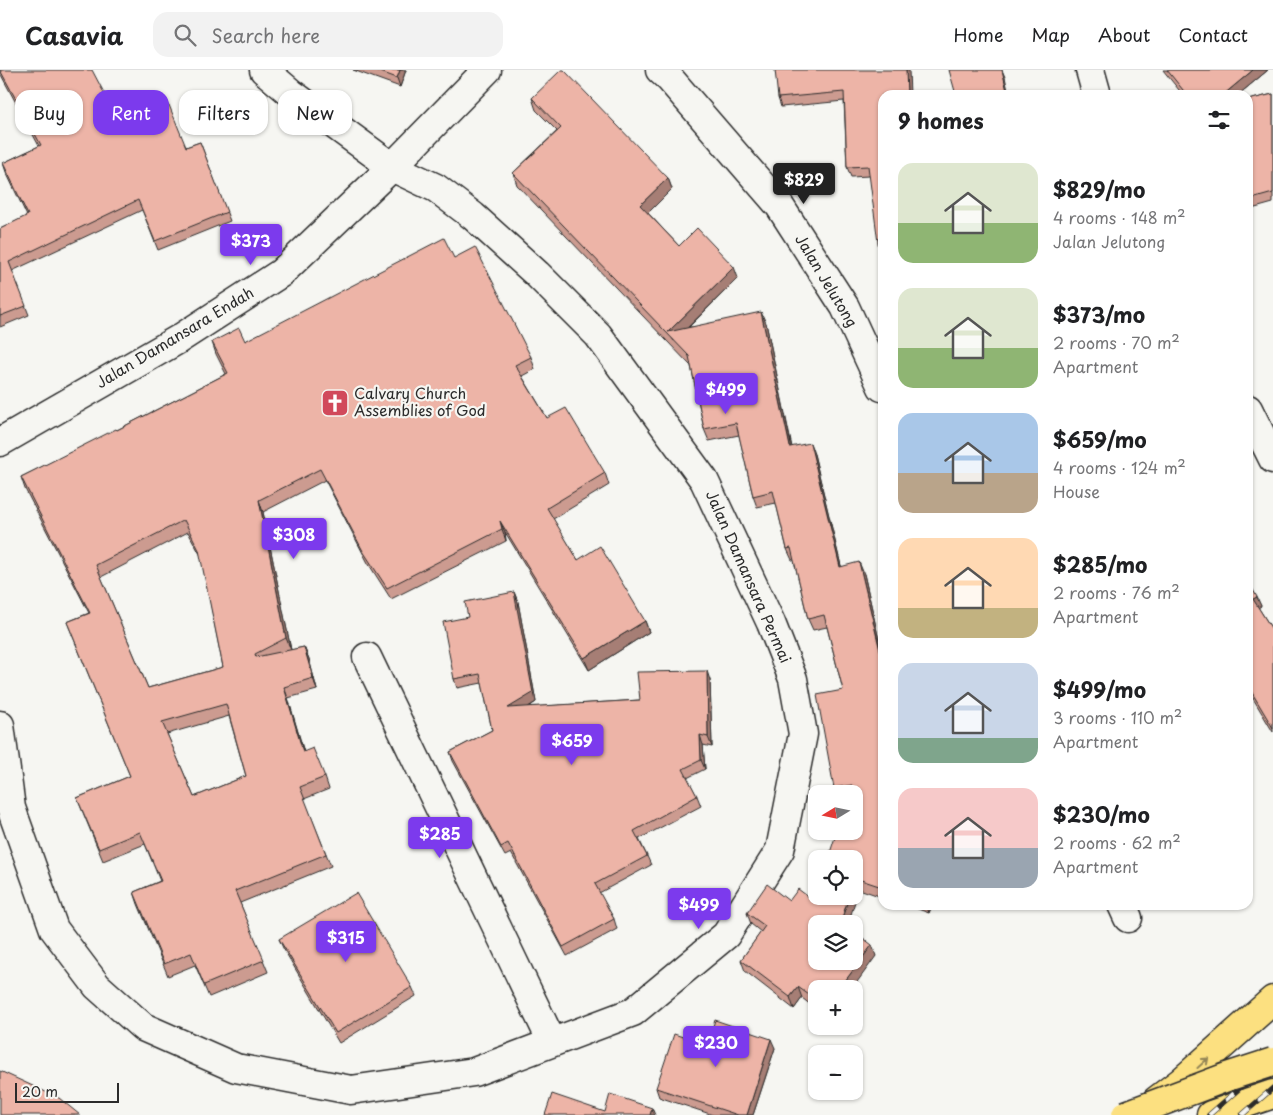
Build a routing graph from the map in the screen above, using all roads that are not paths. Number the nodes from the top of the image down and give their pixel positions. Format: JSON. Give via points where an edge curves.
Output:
{"nodes":[{"id":1,"x":264,"y":70,"type":"edge"},
{"id":2,"x":487,"y":70,"type":"edge"},
{"id":3,"x":660,"y":70,"type":"edge"},
{"id":4,"x":1090,"y":70,"type":"edge"},
{"id":5,"x":1096,"y":90,"type":"edge"},
{"id":6,"x":392,"y":167,"type":"junction"},
{"id":7,"x":878,"y":378,"type":"edge"},
{"id":8,"x":1253,"y":419,"type":"edge"},
{"id":9,"x":0,"y":442,"type":"edge"},
{"id":10,"x":1273,"y":459,"type":"edge"},
{"id":11,"x":368,"y":657,"type":"dead end"},
{"id":12,"x":0,"y":725,"type":"edge"},
{"id":13,"x":1273,"y":1000,"type":"edge"},
{"id":14,"x":552,"y":1042,"type":"junction"},
{"id":15,"x":1273,"y":1062,"type":"edge"},
{"id":16,"x":1273,"y":1094,"type":"edge"},
{"id":17,"x":1126,"y":1115,"type":"edge"},
{"id":18,"x":1137,"y":1115,"type":"edge"},
{"id":19,"x":1211,"y":1115,"type":"edge"}],
"edges":[{"from":1,"to":6,"type":"street","name":"Jalan Damansara Permai"},
{"from":2,"to":6,"type":"street","name":"Jalan Damansara Endah"},
{"from":3,"to":7,"type":"street","name":"Jalan Jelutong","via":[[779,205],[845,307]]},
{"from":4,"to":5,"type":"street"},
{"from":6,"to":9,"type":"street","name":"Jalan Damansara Endah","via":[[281,272],[179,339]]},
{"from":6,"to":14,"type":"street","name":"Jalan Damansara Permai","via":[[436,188],[473,216],[598,335],[704,480],[771,622],[793,679],[803,734],[780,850],[726,935],[633,1012]]},
{"from":8,"to":10,"type":"street"},
{"from":11,"to":14,"type":"street"},
{"from":12,"to":14,"type":"street","name":"Jalan Damansara Permai","via":[[11,808],[54,929],[97,986],[143,1027],[236,1068],[350,1090],[474,1072]]},
{"from":18,"to":13,"type":"highway","one_way":true,"via":[[1181,1082]]},
{"from":15,"to":17,"type":"highway","bridge":true},
{"from":16,"to":19,"type":"highway"}]}
